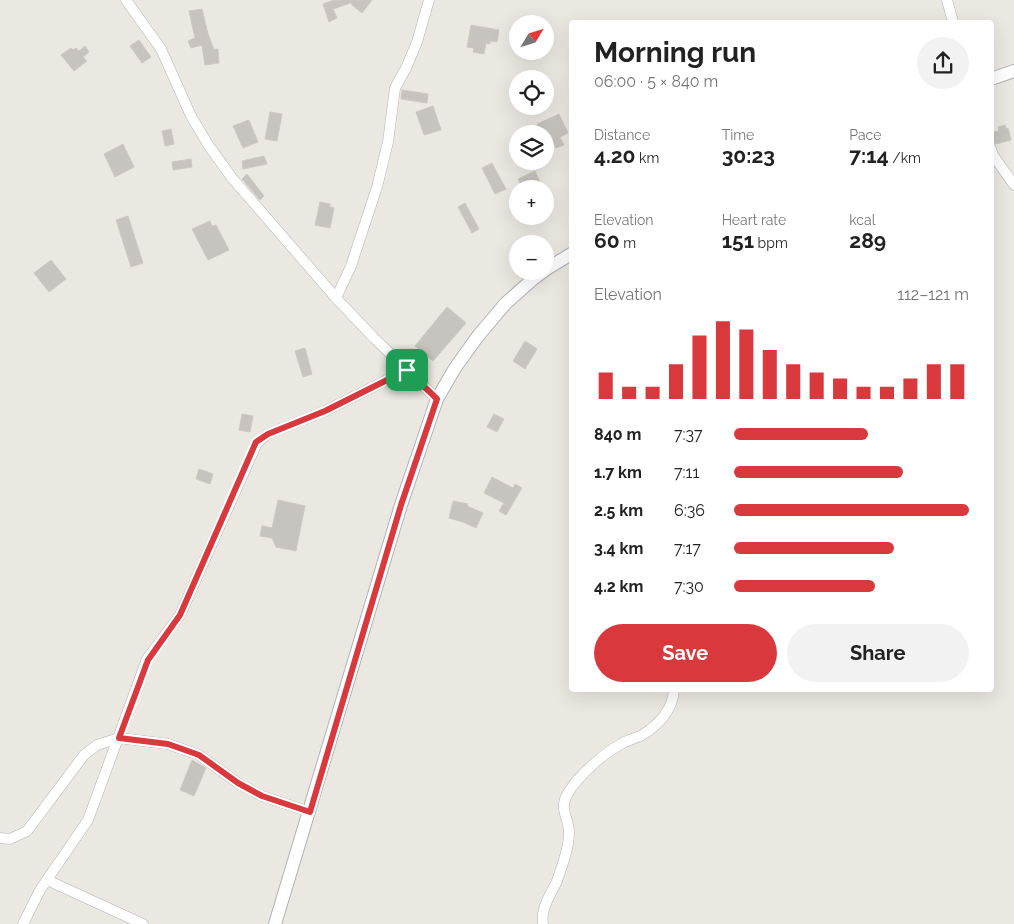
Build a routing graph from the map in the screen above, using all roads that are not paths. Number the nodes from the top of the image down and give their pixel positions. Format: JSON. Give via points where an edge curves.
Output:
{"nodes":[{"id":1,"x":126,"y":0,"type":"edge"},
{"id":2,"x":430,"y":0,"type":"edge"},
{"id":3,"x":947,"y":0,"type":"edge"},
{"id":4,"x":952,"y":20,"type":"edge"},
{"id":5,"x":1014,"y":70,"type":"edge"},
{"id":6,"x":994,"y":78,"type":"edge"},
{"id":7,"x":994,"y":156,"type":"edge"},
{"id":8,"x":1014,"y":185,"type":"edge"},
{"id":9,"x":569,"y":255,"type":"edge"},
{"id":10,"x":554,"y":265,"type":"edge"},
{"id":11,"x":531,"y":280,"type":"edge"},
{"id":12,"x":336,"y":298,"type":"junction"},
{"id":13,"x":407,"y":370,"type":"junction"},
{"id":14,"x":437,"y":399,"type":"junction"},
{"id":15,"x":674,"y":692,"type":"edge"},
{"id":16,"x":119,"y":738,"type":"junction"},
{"id":17,"x":310,"y":812,"type":"junction"},
{"id":18,"x":0,"y":838,"type":"edge"},
{"id":19,"x":47,"y":880,"type":"junction"},
{"id":20,"x":23,"y":924,"type":"edge"},
{"id":21,"x":143,"y":924,"type":"edge"},
{"id":22,"x":275,"y":924,"type":"edge"},
{"id":23,"x":543,"y":924,"type":"edge"}],
"edges":[{"from":1,"to":12,"type":"street","via":[[161,49],[209,146],[232,178]]},
{"from":2,"to":12,"type":"street","via":[[417,42],[396,88],[388,142],[376,187]]},
{"from":3,"to":4,"type":"street"},
{"from":5,"to":6,"type":"street"},
{"from":7,"to":8,"type":"street"},
{"from":9,"to":10,"type":"street"},
{"from":11,"to":14,"type":"street","via":[[478,336]]},
{"from":12,"to":13,"type":"street"},
{"from":13,"to":14,"type":"street"},
{"from":13,"to":16,"type":"street","via":[[256,442],[180,615],[148,660]]},
{"from":14,"to":17,"type":"street","via":[[401,505]]},
{"from":15,"to":23,"type":"street","via":[[668,712],[655,725],[608,753],[568,793],[563,806],[569,833],[566,854],[546,902]]},
{"from":16,"to":17,"type":"street","via":[[168,744],[199,755],[262,796]]},
{"from":16,"to":18,"type":"street","via":[[97,745],[84,755],[27,831],[10,839]]},
{"from":16,"to":19,"type":"street","via":[[88,820]]},
{"from":17,"to":22,"type":"street"},
{"from":19,"to":20,"type":"street"},
{"from":19,"to":21,"type":"street"}]}
